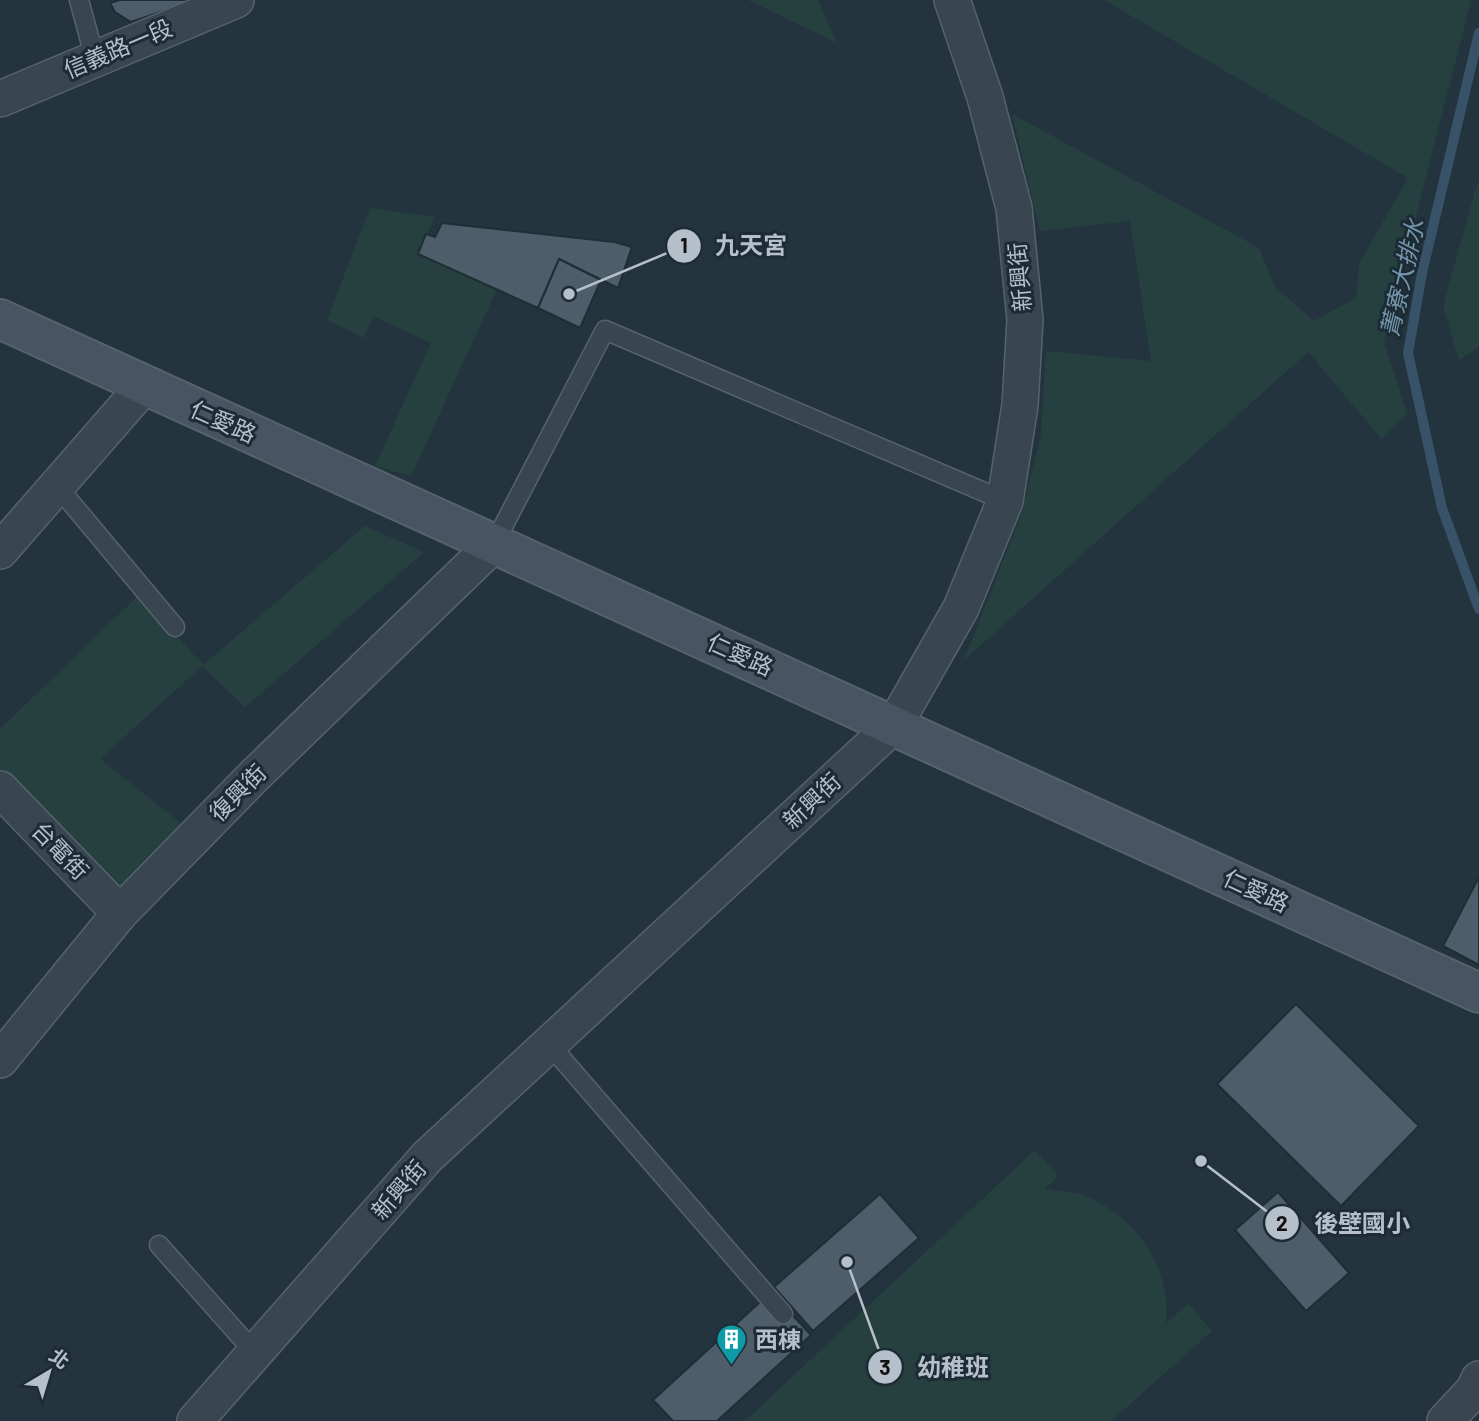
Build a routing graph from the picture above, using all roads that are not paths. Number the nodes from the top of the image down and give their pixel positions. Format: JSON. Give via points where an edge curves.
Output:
{"nodes":[{"id":1,"x":79,"y":0,"type":"edge"},
{"id":2,"x":236,"y":0,"type":"edge"},
{"id":3,"x":952,"y":0,"type":"edge"},
{"id":4,"x":95,"y":59,"type":"junction"},
{"id":5,"x":0,"y":99,"type":"edge"},
{"id":6,"x":0,"y":319,"type":"edge"},
{"id":7,"x":144,"y":386,"type":"junction"},
{"id":8,"x":57,"y":486,"type":"junction"},
{"id":9,"x":1005,"y":501,"type":"junction"},
{"id":10,"x":494,"y":544,"type":"junction"},
{"id":11,"x":0,"y":551,"type":"edge"},
{"id":12,"x":175,"y":627,"type":"dead end"},
{"id":13,"x":895,"y":724,"type":"junction"},
{"id":14,"x":0,"y":789,"type":"edge"},
{"id":15,"x":120,"y":912,"type":"junction"},
{"id":16,"x":1479,"y":993,"type":"edge"},
{"id":17,"x":549,"y":1044,"type":"junction"},
{"id":18,"x":0,"y":1060,"type":"edge"},
{"id":19,"x":159,"y":1245,"type":"dead end"},
{"id":20,"x":783,"y":1314,"type":"dead end"},
{"id":21,"x":256,"y":1354,"type":"junction"},
{"id":22,"x":1477,"y":1389,"type":"edge"},
{"id":23,"x":195,"y":1421,"type":"edge"},
{"id":24,"x":1445,"y":1421,"type":"edge"}],
"edges":[{"from":1,"to":4,"type":"lane"},
{"from":2,"to":4,"type":"street","name":"信義路一段"},
{"from":3,"to":9,"type":"street","name":"新興街","via":[[985,97],[1014,208],[1025,320],[1020,405]]},
{"from":4,"to":5,"type":"street","name":"信義路一段"},
{"from":6,"to":7,"type":"street","name":"仁愛路"},
{"from":7,"to":8,"type":"street"},
{"from":7,"to":10,"type":"street","name":"仁愛路"},
{"from":8,"to":11,"type":"street"},
{"from":8,"to":12,"type":"lane"},
{"from":9,"to":10,"type":"lane","via":[[605,330]]},
{"from":9,"to":13,"type":"street","name":"新興街","via":[[961,608]]},
{"from":10,"to":13,"type":"street","name":"仁愛路"},
{"from":10,"to":15,"type":"street","name":"復興街"},
{"from":13,"to":16,"type":"street","name":"仁愛路"},
{"from":13,"to":17,"type":"street","name":"新興街"},
{"from":14,"to":15,"type":"street","name":"台電街"},
{"from":15,"to":18,"type":"street","name":"復興街"},
{"from":17,"to":20,"type":"lane"},
{"from":17,"to":21,"type":"street","name":"新興街","via":[[427,1157]]},
{"from":19,"to":21,"type":"lane"},
{"from":21,"to":23,"type":"street","name":"新興街"},
{"from":22,"to":24,"type":"street"}]}
